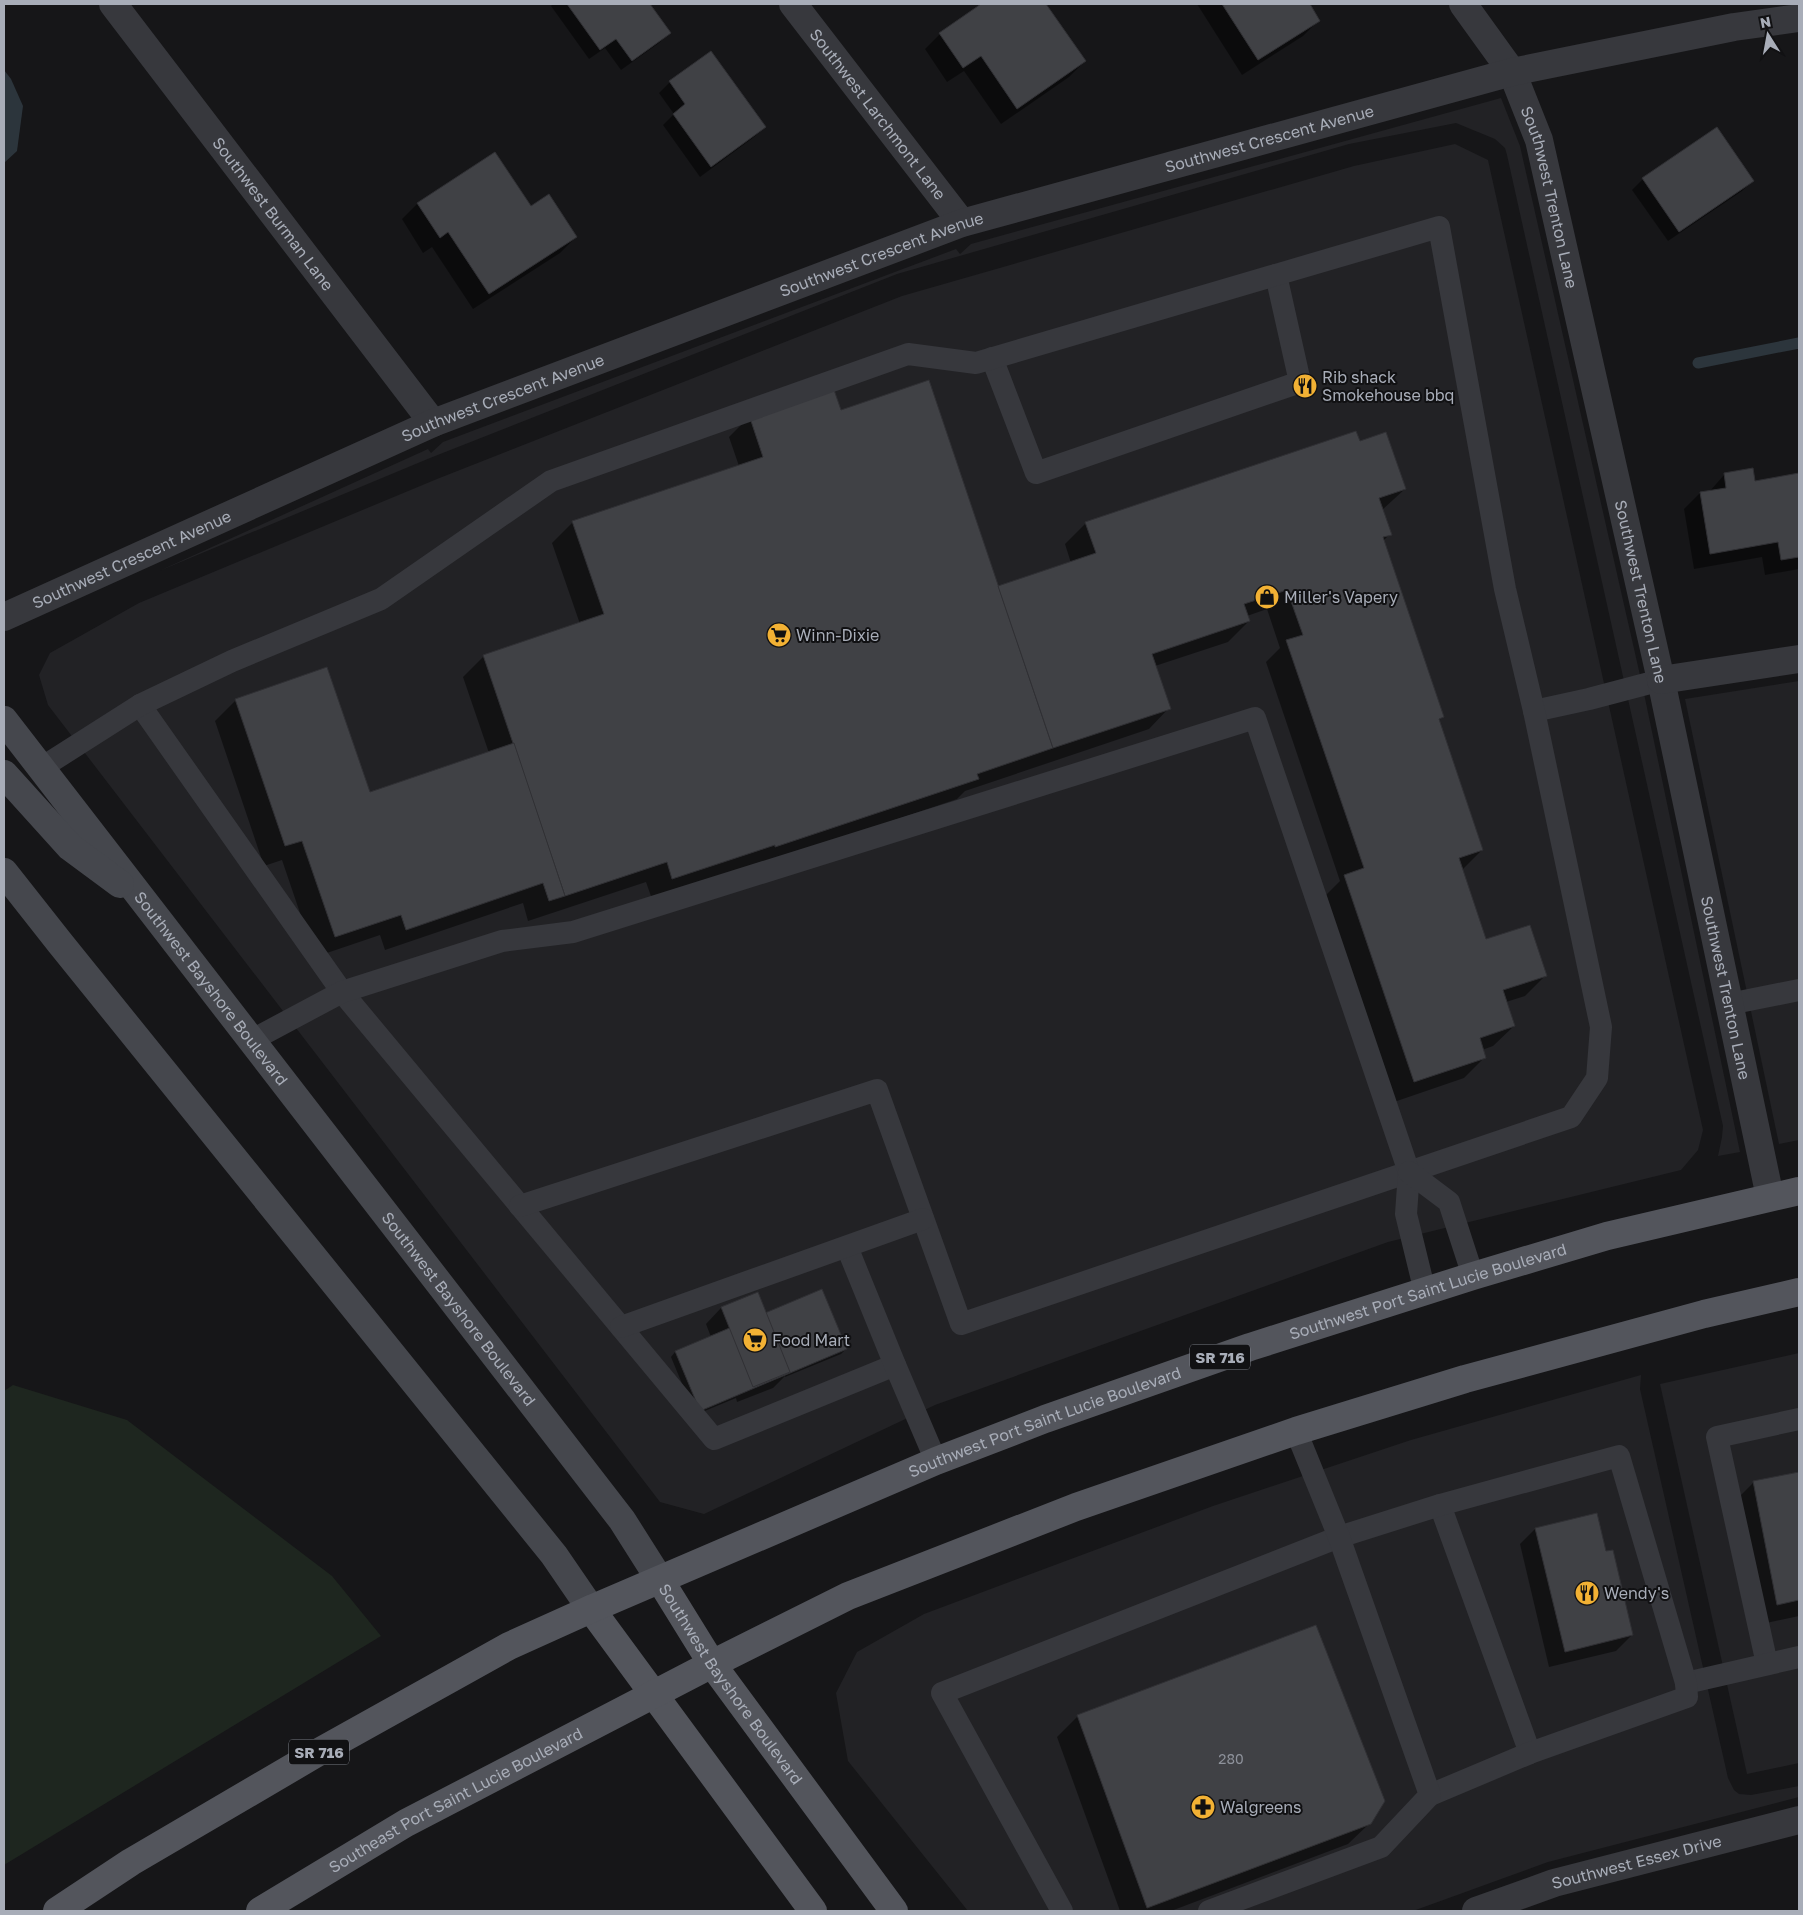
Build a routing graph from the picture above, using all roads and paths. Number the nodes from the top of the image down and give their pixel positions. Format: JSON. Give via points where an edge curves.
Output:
{"nodes":[{"id":1,"x":113,"y":4,"type":"edge"},
{"id":2,"x":793,"y":4,"type":"edge"},
{"id":3,"x":1463,"y":4,"type":"edge"},
{"id":4,"x":1799,"y":18,"type":"edge"},
{"id":5,"x":1512,"y":72,"type":"junction"},
{"id":6,"x":962,"y":224,"type":"junction"},
{"id":7,"x":1276,"y":275,"type":"junction"},
{"id":8,"x":992,"y":358,"type":"junction"},
{"id":9,"x":433,"y":423,"type":"junction"},
{"id":10,"x":4,"y":617,"type":"edge"},
{"id":11,"x":1799,"y":659,"type":"edge"},
{"id":12,"x":1661,"y":680,"type":"junction"},
{"id":13,"x":140,"y":705,"type":"junction"},
{"id":14,"x":1534,"y":711,"type":"junction"},
{"id":15,"x":4,"y":720,"type":"edge"},
{"id":16,"x":41,"y":768,"type":"junction"},
{"id":17,"x":4,"y":774,"type":"edge"},
{"id":18,"x":4,"y":872,"type":"edge"},
{"id":19,"x":144,"y":901,"type":"junction"},
{"id":20,"x":1799,"y":990,"type":"edge"},
{"id":21,"x":342,"y":992,"type":"junction"},
{"id":22,"x":1729,"y":1004,"type":"junction"},
{"id":23,"x":252,"y":1040,"type":"junction"},
{"id":24,"x":1409,"y":1172,"type":"junction"},
{"id":25,"x":1799,"y":1191,"type":"edge"},
{"id":26,"x":1770,"y":1197,"type":"junction"},
{"id":27,"x":520,"y":1206,"type":"junction"},
{"id":28,"x":923,"y":1219,"type":"junction"},
{"id":29,"x":847,"y":1247,"type":"junction"},
{"id":30,"x":1473,"y":1276,"type":"junction"},
{"id":31,"x":1425,"y":1292,"type":"junction"},
{"id":32,"x":1799,"y":1292,"type":"edge"},
{"id":33,"x":621,"y":1327,"type":"junction"},
{"id":34,"x":895,"y":1365,"type":"junction"},
{"id":35,"x":1799,"y":1419,"type":"edge"},
{"id":36,"x":1296,"y":1431,"type":"junction"},
{"id":37,"x":936,"y":1461,"type":"junction"},
{"id":38,"x":1440,"y":1505,"type":"junction"},
{"id":39,"x":1339,"y":1537,"type":"junction"},
{"id":40,"x":660,"y":1580,"type":"junction"},
{"id":41,"x":591,"y":1609,"type":"junction"},
{"id":42,"x":1799,"y":1657,"type":"edge"},
{"id":43,"x":712,"y":1664,"type":"junction"},
{"id":44,"x":1767,"y":1664,"type":"junction"},
{"id":45,"x":1686,"y":1683,"type":"junction"},
{"id":46,"x":654,"y":1694,"type":"junction"},
{"id":47,"x":1530,"y":1753,"type":"junction"},
{"id":48,"x":1430,"y":1795,"type":"junction"},
{"id":49,"x":1799,"y":1820,"type":"edge"},
{"id":50,"x":57,"y":1911,"type":"edge"},
{"id":51,"x":260,"y":1911,"type":"edge"},
{"id":52,"x":814,"y":1911,"type":"edge"},
{"id":53,"x":894,"y":1911,"type":"edge"},
{"id":54,"x":1062,"y":1911,"type":"edge"},
{"id":55,"x":1209,"y":1911,"type":"edge"},
{"id":56,"x":1476,"y":1911,"type":"edge"}],
"edges":[{"from":1,"to":9,"type":"street","name":"Southwest Burman Lane"},
{"from":2,"to":6,"type":"street","name":"Southwest Larchmont Lane"},
{"from":3,"to":5,"type":"street","name":"Southwest Trenton Lane"},
{"from":4,"to":5,"type":"street","name":"Southwest Crescent Avenue","via":[[1734,27]]},
{"from":5,"to":6,"type":"street","name":"Southwest Crescent Avenue"},
{"from":5,"to":12,"type":"street","name":"Southwest Trenton Lane","via":[[1539,140]]},
{"from":6,"to":9,"type":"street","name":"Southwest Crescent Avenue"},
{"from":7,"to":8,"type":"lane"},
{"from":7,"to":8,"type":"lane","via":[[1300,382],[1036,473]]},
{"from":7,"to":14,"type":"lane","via":[[1439,227],[1505,590]]},
{"from":8,"to":13,"type":"lane","via":[[976,363],[908,354],[551,480],[381,599],[232,661]]},
{"from":9,"to":10,"type":"street","name":"Southwest Crescent Avenue"},
{"from":11,"to":12,"type":"street"},
{"from":12,"to":14,"type":"lane"},
{"from":12,"to":22,"type":"street","name":"Southwest Trenton Lane"},
{"from":13,"to":16,"type":"lane"},
{"from":13,"to":21,"type":"lane"},
{"from":14,"to":24,"type":"lane","via":[[1600,1027],[1597,1078],[1571,1117]]},
{"from":15,"to":16,"type":"main road","name":"Southwest Bayshore Boulevard"},
{"from":16,"to":19,"type":"main road","name":"Southwest Bayshore Boulevard"},
{"from":17,"to":19,"type":"main road","via":[[70,847]]},
{"from":18,"to":41,"type":"main road","via":[[554,1554]]},
{"from":19,"to":23,"type":"main road","name":"Southwest Bayshore Boulevard"},
{"from":20,"to":22,"type":"lane"},
{"from":21,"to":23,"type":"lane"},
{"from":21,"to":24,"type":"lane","via":[[502,940],[573,932],[1254,718]]},
{"from":21,"to":27,"type":"lane"},
{"from":22,"to":26,"type":"street","name":"Southwest Trenton Lane"},
{"from":23,"to":40,"type":"main road","name":"Southwest Bayshore Boulevard","via":[[622,1520]]},
{"from":24,"to":28,"type":"lane","via":[[960,1324]]},
{"from":24,"to":30,"type":"lane","via":[[1449,1202]]},
{"from":24,"to":31,"type":"lane","via":[[1406,1214]]},
{"from":25,"to":26,"type":"main road","name":"Southwest Port Saint Lucie Boulevard","number":"SR 716"},
{"from":26,"to":30,"type":"main road","name":"Southwest Port Saint Lucie Boulevard","number":"SR 716","via":[[1607,1236]]},
{"from":27,"to":28,"type":"lane","via":[[877,1090]]},
{"from":27,"to":33,"type":"lane"},
{"from":28,"to":29,"type":"lane"},
{"from":29,"to":33,"type":"lane"},
{"from":29,"to":34,"type":"lane"},
{"from":30,"to":31,"type":"main road","name":"Southwest Port Saint Lucie Boulevard","number":"SR 716"},
{"from":31,"to":37,"type":"main road","name":"Southwest Port Saint Lucie Boulevard","number":"SR 716","via":[[1250,1347]]},
{"from":32,"to":36,"type":"main road","via":[[1704,1314],[1475,1376]]},
{"from":33,"to":34,"type":"lane","via":[[714,1439]]},
{"from":34,"to":37,"type":"lane"},
{"from":35,"to":44,"type":"lane","via":[[1717,1437]]},
{"from":36,"to":39,"type":"lane"},
{"from":36,"to":43,"type":"main road","via":[[1076,1507],[848,1596]]},
{"from":37,"to":40,"type":"main road","name":"Southwest Port Saint Lucie Boulevard","number":"SR 716"},
{"from":38,"to":39,"type":"lane"},
{"from":38,"to":45,"type":"lane","via":[[1619,1456]]},
{"from":38,"to":47,"type":"lane"},
{"from":39,"to":48,"type":"lane"},
{"from":39,"to":54,"type":"lane","via":[[942,1693]]},
{"from":40,"to":41,"type":"main road","name":"Southwest Port Saint Lucie Boulevard","number":"SR 716"},
{"from":40,"to":43,"type":"main road","name":"Southwest Bayshore Boulevard"},
{"from":41,"to":46,"type":"main road"},
{"from":41,"to":50,"type":"main road","number":"SR 716","via":[[509,1646],[317,1753],[131,1862]]},
{"from":42,"to":44,"type":"lane"},
{"from":43,"to":46,"type":"main road"},
{"from":43,"to":53,"type":"main road","name":"Southwest Bayshore Boulevard"},
{"from":44,"to":45,"type":"lane"},
{"from":45,"to":47,"type":"lane","via":[[1687,1696]]},
{"from":46,"to":51,"type":"main road","name":"Southeast Port Saint Lucie Boulevard","via":[[406,1822]]},
{"from":46,"to":52,"type":"main road"},
{"from":47,"to":48,"type":"lane"},
{"from":48,"to":55,"type":"lane","via":[[1381,1848]]},
{"from":49,"to":56,"type":"street","name":"Southwest Essex Drive","via":[[1554,1883]]}]}
